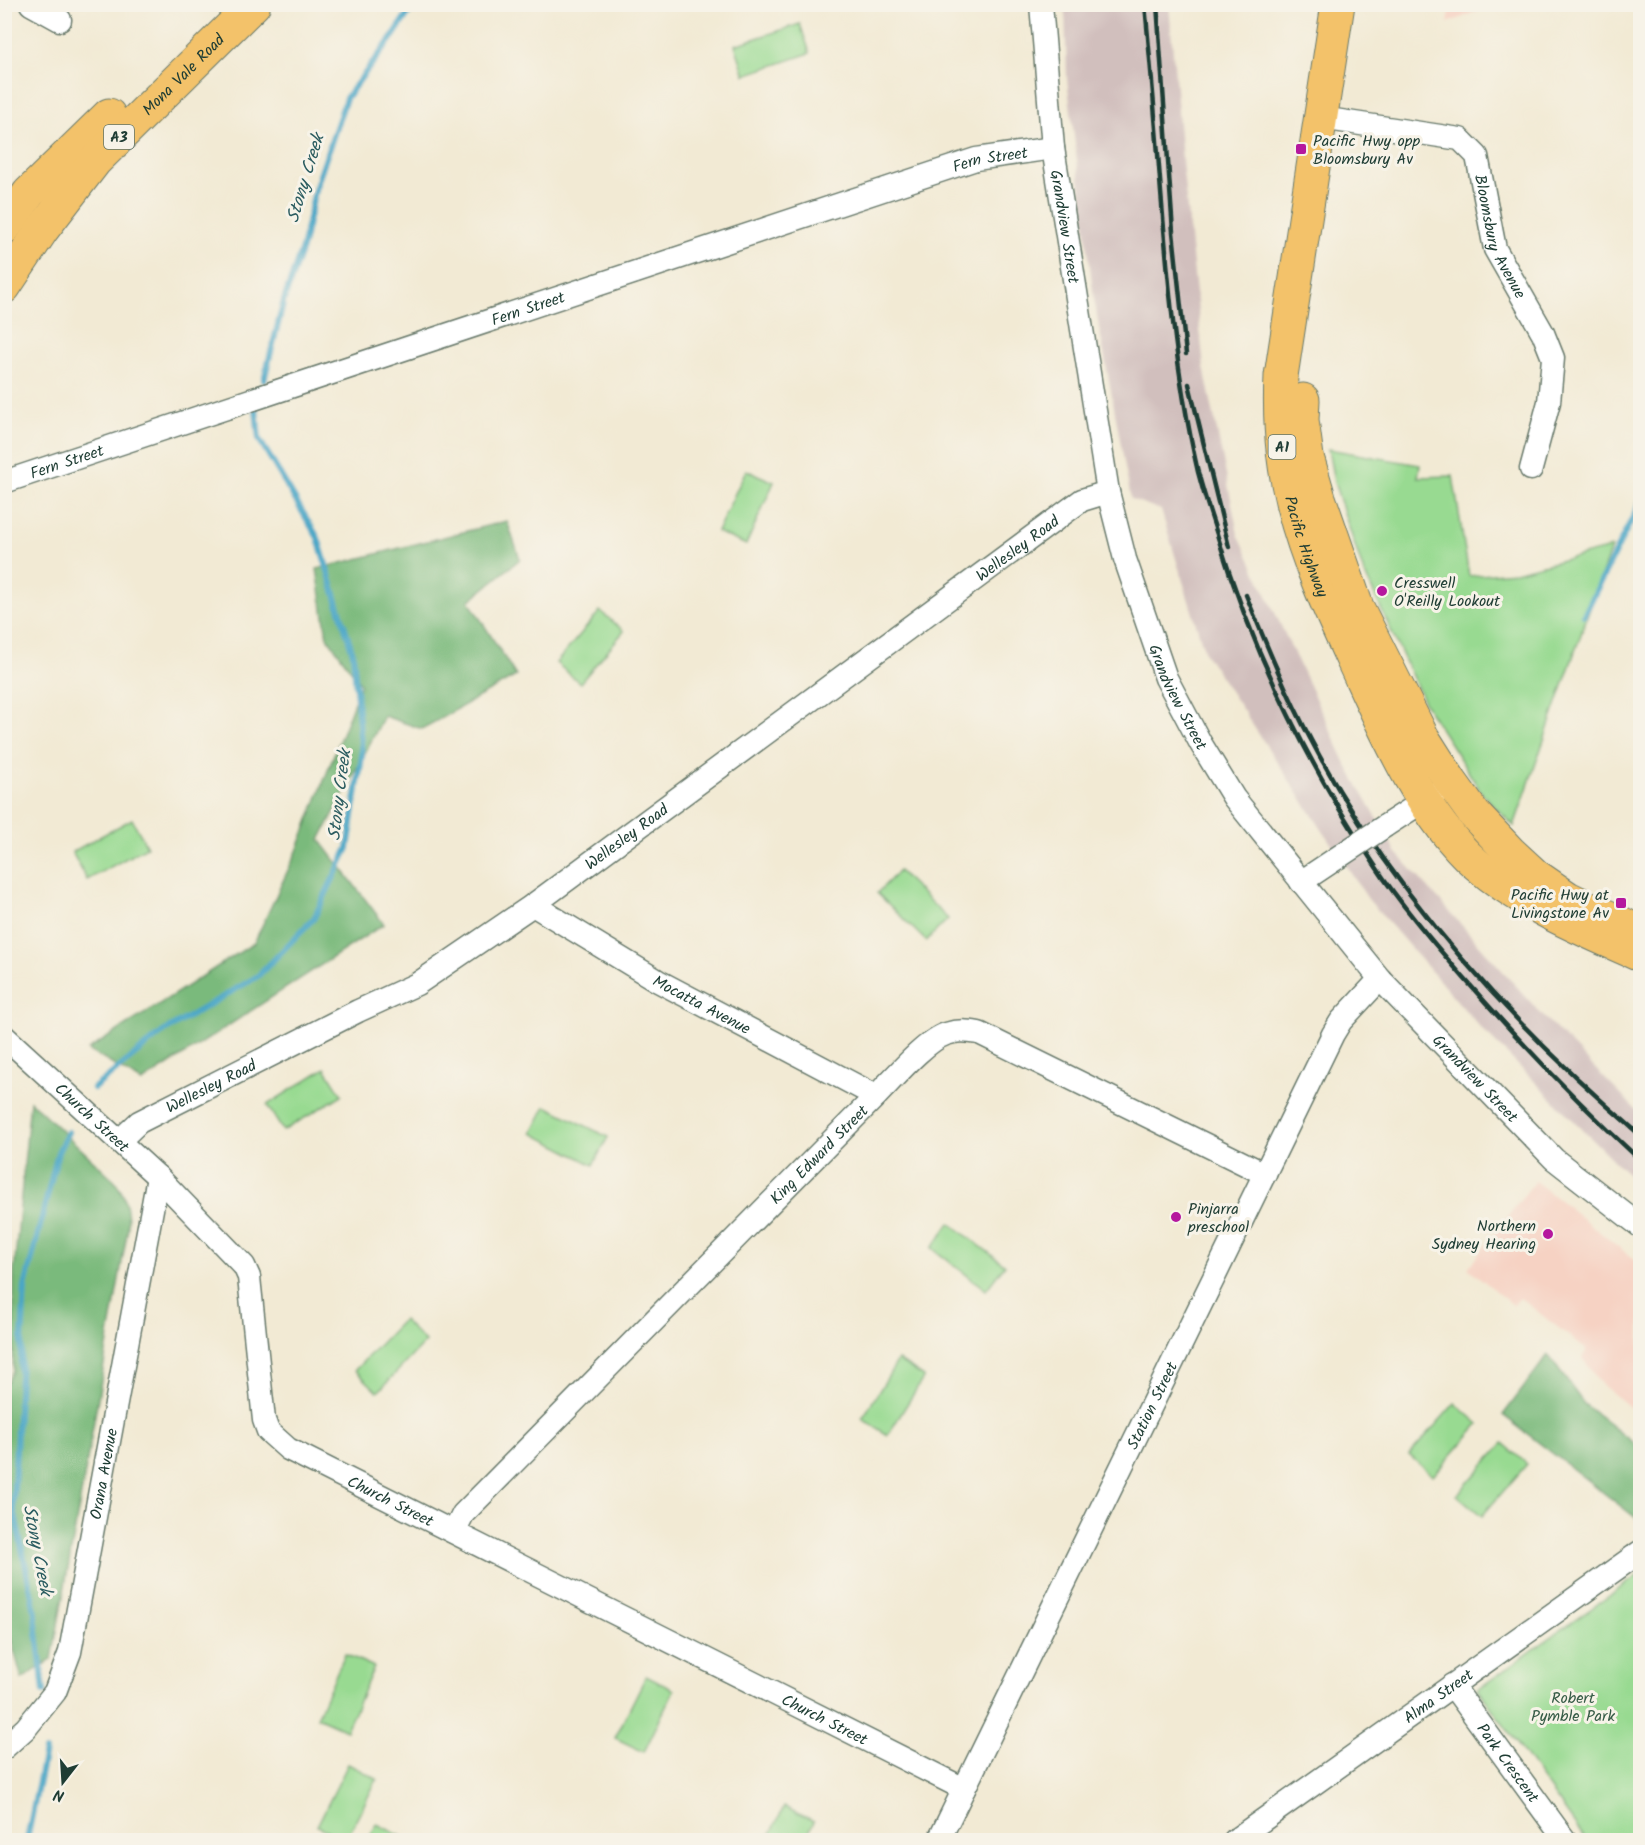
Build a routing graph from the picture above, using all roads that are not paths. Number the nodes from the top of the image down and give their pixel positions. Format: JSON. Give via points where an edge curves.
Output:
{"nodes":[{"id":1,"x":31,"y":4,"type":"edge"},
{"id":2,"x":221,"y":4,"type":"edge"},
{"id":3,"x":254,"y":4,"type":"edge"},
{"id":4,"x":1041,"y":4,"type":"edge"},
{"id":5,"x":1338,"y":4,"type":"edge"},
{"id":6,"x":1361,"y":4,"type":"edge"},
{"id":7,"x":60,"y":20,"type":"dead end"},
{"id":8,"x":1331,"y":120,"type":"junction"},
{"id":9,"x":1053,"y":148,"type":"junction"},
{"id":10,"x":4,"y":228,"type":"edge"},
{"id":11,"x":4,"y":287,"type":"edge"},
{"id":12,"x":1531,"y":469,"type":"dead end"},
{"id":13,"x":4,"y":482,"type":"edge"},
{"id":14,"x":1108,"y":492,"type":"junction"},
{"id":15,"x":1450,"y":782,"type":"junction"},
{"id":16,"x":1424,"y":801,"type":"junction"},
{"id":17,"x":1301,"y":882,"type":"junction"},
{"id":18,"x":533,"y":905,"type":"junction"},
{"id":19,"x":1641,"y":933,"type":"edge"},
{"id":20,"x":1641,"y":955,"type":"edge"},
{"id":21,"x":1380,"y":979,"type":"junction"},
{"id":22,"x":4,"y":1036,"type":"edge"},
{"id":23,"x":876,"y":1096,"type":"junction"},
{"id":24,"x":118,"y":1141,"type":"junction"},
{"id":25,"x":1265,"y":1174,"type":"junction"},
{"id":26,"x":158,"y":1178,"type":"junction"},
{"id":27,"x":1641,"y":1226,"type":"edge"},
{"id":28,"x":454,"y":1532,"type":"junction"},
{"id":29,"x":1641,"y":1552,"type":"edge"},
{"id":30,"x":1452,"y":1685,"type":"junction"},
{"id":31,"x":4,"y":1748,"type":"edge"},
{"id":32,"x":964,"y":1789,"type":"junction"},
{"id":33,"x":939,"y":1840,"type":"edge"},
{"id":34,"x":1235,"y":1840,"type":"edge"},
{"id":35,"x":1565,"y":1840,"type":"edge"}],
"edges":[{"from":1,"to":7,"type":"street"},
{"from":2,"to":10,"type":"highway","name":"Mona Vale Road","number":"A3","via":[[29,193]]},
{"from":3,"to":11,"type":"highway","name":"Mona Vale Road","number":"A3","via":[[95,161]]},
{"from":4,"to":9,"type":"street","name":"Grandview Street"},
{"from":5,"to":8,"type":"highway","name":"Pacific Highway","number":"A1"},
{"from":6,"to":8,"type":"highway","name":"Pacific Highway","number":"A1"},
{"from":8,"to":12,"type":"street","name":"Bloomsbury Avenue","via":[[1460,139],[1477,156],[1495,249],[1553,358],[1549,402]]},
{"from":8,"to":15,"type":"highway","name":"Pacific Highway","number":"A1","via":[[1304,370],[1302,420],[1307,457],[1357,607],[1423,738]]},
{"from":8,"to":16,"type":"highway","name":"Pacific Highway","number":"A1","via":[[1281,376],[1284,462],[1311,564],[1378,714]]},
{"from":9,"to":13,"type":"street","name":"Fern Street","via":[[976,159]]},
{"from":9,"to":14,"type":"street","name":"Grandview Street"},
{"from":14,"to":17,"type":"street","name":"Grandview Street","via":[[1125,559],[1166,678],[1234,798]]},
{"from":14,"to":18,"type":"street","name":"Wellesley Road","via":[[1082,500]]},
{"from":15,"to":16,"type":"street"},
{"from":15,"to":19,"type":"highway","name":"Pacific Highway","number":"A1","via":[[1474,814],[1536,876],[1568,898]]},
{"from":16,"to":17,"type":"street","bridge":true},
{"from":16,"to":20,"type":"highway","name":"Pacific Highway","number":"A1","via":[[1448,835],[1510,891],[1547,914]]},
{"from":17,"to":21,"type":"street","name":"Grandview Street"},
{"from":18,"to":23,"type":"street","name":"Mocatta Avenue","via":[[658,981]]},
{"from":18,"to":24,"type":"street","name":"Wellesley Road","via":[[417,984],[139,1122]]},
{"from":21,"to":25,"type":"street","name":"Station Street","via":[[1333,1034]]},
{"from":21,"to":27,"type":"street","name":"Grandview Street","via":[[1554,1159]]},
{"from":22,"to":24,"type":"street","name":"Church Street"},
{"from":23,"to":25,"type":"street","name":"King Edward Street","via":[[944,1034],[962,1030],[979,1033]]},
{"from":23,"to":28,"type":"street","name":"King Edward Street","via":[[463,1514]]},
{"from":24,"to":26,"type":"street","name":"Church Street"},
{"from":25,"to":32,"type":"street","name":"Station Street"},
{"from":26,"to":28,"type":"street","name":"Church Street","via":[[236,1257],[249,1277],[268,1431],[288,1449]]},
{"from":26,"to":31,"type":"street","name":"Orana Avenue","via":[[70,1652],[55,1692],[27,1728]]},
{"from":28,"to":32,"type":"street","name":"Church Street"},
{"from":29,"to":30,"type":"street","name":"Alma Street"},
{"from":30,"to":34,"type":"street","name":"Alma Street"},
{"from":30,"to":35,"type":"street","name":"Park Crescent"},
{"from":32,"to":33,"type":"street","name":"Station Street"}]}
